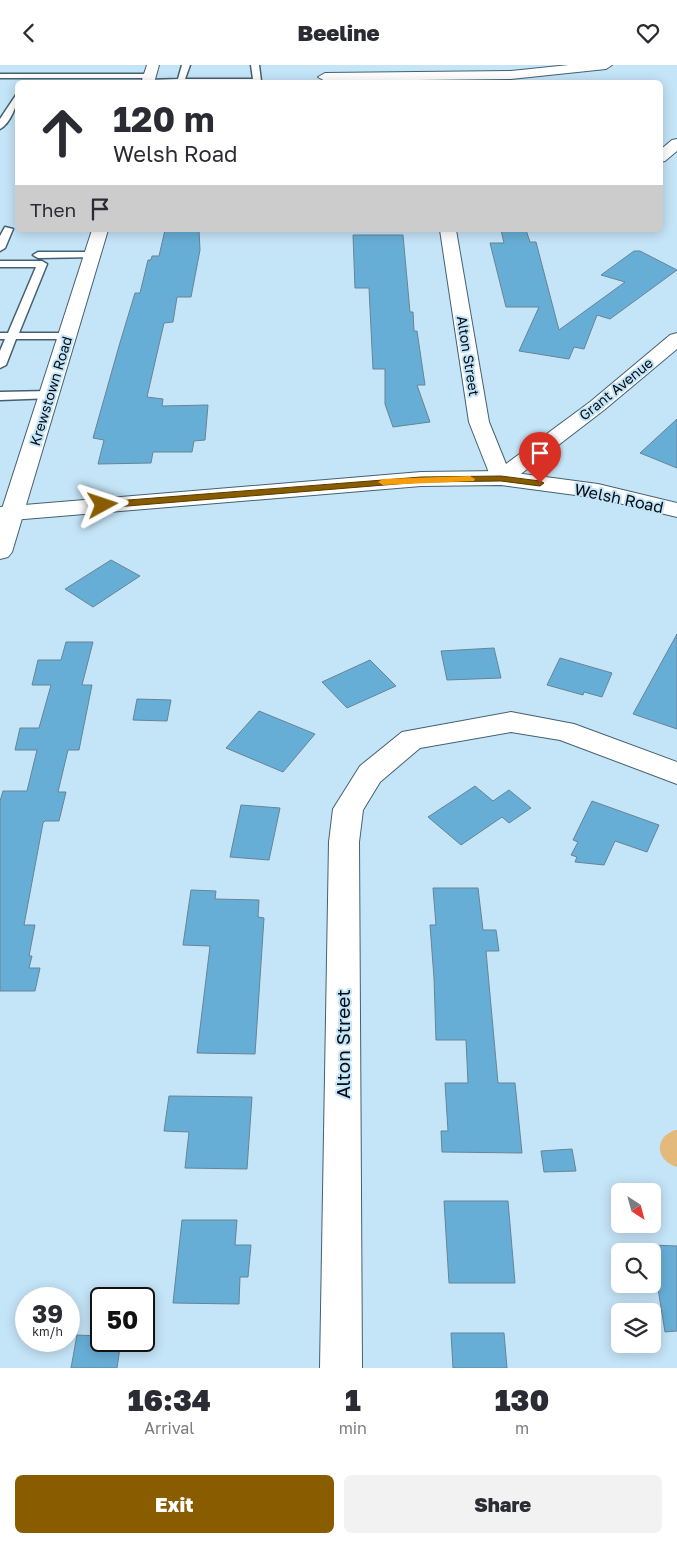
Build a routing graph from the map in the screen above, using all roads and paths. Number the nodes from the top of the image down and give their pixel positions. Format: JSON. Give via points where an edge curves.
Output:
{"nodes":[{"id":1,"x":186,"y":65,"type":"edge"},
{"id":2,"x":255,"y":65,"type":"edge"},
{"id":3,"x":606,"y":65,"type":"edge"},
{"id":4,"x":324,"y":75,"type":"edge"},
{"id":5,"x":0,"y":76,"type":"edge"},
{"id":6,"x":149,"y":76,"type":"edge"},
{"id":7,"x":26,"y":79,"type":"edge"},
{"id":8,"x":100,"y":79,"type":"edge"},
{"id":9,"x":175,"y":80,"type":"edge"},
{"id":10,"x":181,"y":80,"type":"edge"},
{"id":11,"x":256,"y":80,"type":"edge"},
{"id":12,"x":15,"y":99,"type":"edge"},
{"id":13,"x":0,"y":126,"type":"edge"},
{"id":14,"x":677,"y":143,"type":"edge"},
{"id":15,"x":663,"y":155,"type":"edge"},
{"id":16,"x":9,"y":229,"type":"edge"},
{"id":17,"x":99,"y":232,"type":"edge"},
{"id":18,"x":448,"y":232,"type":"edge"},
{"id":19,"x":0,"y":248,"type":"edge"},
{"id":20,"x":0,"y":255,"type":"edge"},
{"id":21,"x":92,"y":255,"type":"junction"},
{"id":22,"x":0,"y":264,"type":"edge"},
{"id":23,"x":0,"y":335,"type":"edge"},
{"id":24,"x":13,"y":336,"type":"junction"},
{"id":25,"x":68,"y":336,"type":"junction"},
{"id":26,"x":677,"y":339,"type":"edge"},
{"id":27,"x":0,"y":365,"type":"edge"},
{"id":28,"x":0,"y":395,"type":"edge"},
{"id":29,"x":49,"y":395,"type":"junction"},
{"id":30,"x":501,"y":478,"type":"junction"},
{"id":31,"x":677,"y":510,"type":"edge"},
{"id":32,"x":7,"y":514,"type":"edge"},
{"id":33,"x":0,"y":552,"type":"edge"},
{"id":34,"x":677,"y":773,"type":"edge"},
{"id":35,"x":341,"y":1368,"type":"edge"}],
"edges":[{"from":1,"to":10,"type":"lane"},
{"from":2,"to":11,"type":"lane"},
{"from":3,"to":4,"type":"street","via":[[511,75]]},
{"from":5,"to":7,"type":"lane"},
{"from":6,"to":8,"type":"lane"},
{"from":6,"to":9,"type":"lane"},
{"from":7,"to":8,"type":"lane"},
{"from":12,"to":13,"type":"lane"},
{"from":14,"to":15,"type":"street"},
{"from":16,"to":19,"type":"lane"},
{"from":17,"to":21,"type":"street","name":"Krewstown Road"},
{"from":18,"to":30,"type":"street","name":"Alton Street","via":[[479,422]]},
{"from":20,"to":21,"type":"lane"},
{"from":21,"to":25,"type":"street","name":"Krewstown Road"},
{"from":22,"to":24,"type":"lane","via":[[42,264]]},
{"from":23,"to":24,"type":"lane"},
{"from":24,"to":25,"type":"lane"},
{"from":24,"to":27,"type":"lane"},
{"from":25,"to":29,"type":"street","name":"Krewstown Road"},
{"from":26,"to":30,"type":"street","name":"Grant Avenue","via":[[597,407]]},
{"from":28,"to":29,"type":"lane"},
{"from":29,"to":32,"type":"street","name":"Krewstown Road"},
{"from":30,"to":31,"type":"street","name":"Welsh Road","via":[[598,491]]},
{"from":30,"to":32,"type":"street","via":[[421,479]]},
{"from":32,"to":33,"type":"street","name":"Krewstown Road"},
{"from":34,"to":35,"type":"street","name":"Alton Street","via":[[564,731],[511,722],[412,739],[370,774],[348,809],[344,842]]}]}
